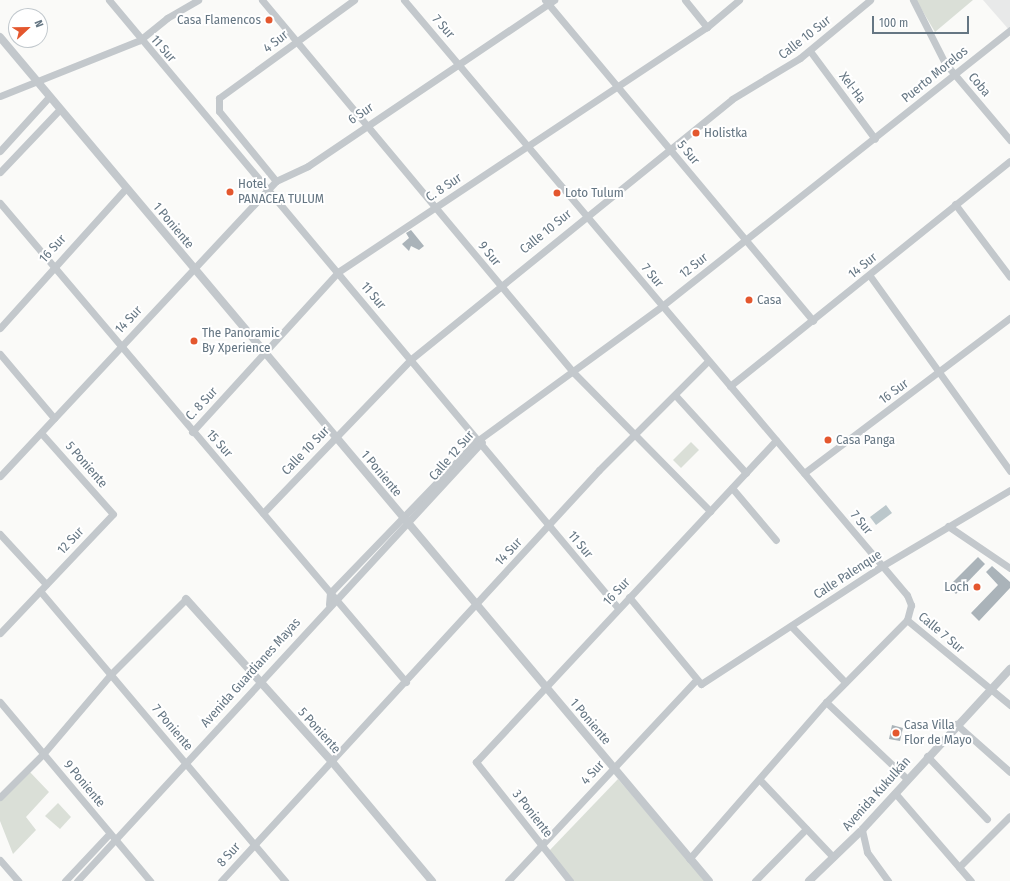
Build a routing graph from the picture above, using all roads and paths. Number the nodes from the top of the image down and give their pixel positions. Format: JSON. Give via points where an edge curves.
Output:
{"nodes":[{"id":1,"x":109,"y":0,"type":"edge"},
{"id":2,"x":198,"y":0,"type":"edge"},
{"id":3,"x":262,"y":0,"type":"edge"},
{"id":4,"x":354,"y":0,"type":"edge"},
{"id":5,"x":404,"y":0,"type":"edge"},
{"id":6,"x":685,"y":0,"type":"edge"},
{"id":7,"x":739,"y":0,"type":"edge"},
{"id":8,"x":870,"y":0,"type":"edge"},
{"id":9,"x":913,"y":0,"type":"edge"},
{"id":10,"x":549,"y":1,"type":"edge"},
{"id":11,"x":707,"y":27,"type":"junction"},
{"id":12,"x":1010,"y":30,"type":"edge"},
{"id":13,"x":0,"y":37,"type":"edge"},
{"id":14,"x":140,"y":40,"type":"junction"},
{"id":15,"x":296,"y":41,"type":"junction"},
{"id":16,"x":810,"y":51,"type":"junction"},
{"id":17,"x":459,"y":64,"type":"junction"},
{"id":18,"x":955,"y":75,"type":"junction"},
{"id":19,"x":36,"y":82,"type":"junction"},
{"id":20,"x":619,"y":87,"type":"junction"},
{"id":21,"x":0,"y":96,"type":"edge"},
{"id":22,"x":49,"y":97,"type":"junction"},
{"id":23,"x":60,"y":109,"type":"junction"},
{"id":24,"x":366,"y":124,"type":"junction"},
{"id":25,"x":875,"y":139,"type":"junction"},
{"id":26,"x":1010,"y":140,"type":"edge"},
{"id":27,"x":526,"y":145,"type":"junction"},
{"id":28,"x":670,"y":150,"type":"junction"},
{"id":29,"x":0,"y":151,"type":"edge"},
{"id":30,"x":1010,"y":161,"type":"edge"},
{"id":31,"x":0,"y":172,"type":"edge"},
{"id":32,"x":276,"y":181,"type":"junction"},
{"id":33,"x":126,"y":188,"type":"junction"},
{"id":34,"x":269,"y":188,"type":"junction"},
{"id":35,"x":0,"y":203,"type":"edge"},
{"id":36,"x":955,"y":204,"type":"junction"},
{"id":37,"x":436,"y":208,"type":"junction"},
{"id":38,"x":585,"y":216,"type":"junction"},
{"id":39,"x":746,"y":241,"type":"junction"},
{"id":40,"x":53,"y":266,"type":"junction"},
{"id":41,"x":194,"y":269,"type":"junction"},
{"id":42,"x":338,"y":272,"type":"junction"},
{"id":43,"x":870,"y":276,"type":"junction"},
{"id":44,"x":1010,"y":277,"type":"edge"},
{"id":45,"x":499,"y":285,"type":"junction"},
{"id":46,"x":662,"y":306,"type":"junction"},
{"id":47,"x":1010,"y":318,"type":"edge"},
{"id":48,"x":813,"y":321,"type":"junction"},
{"id":49,"x":0,"y":328,"type":"edge"},
{"id":50,"x":120,"y":347,"type":"junction"},
{"id":51,"x":0,"y":354,"type":"edge"},
{"id":52,"x":264,"y":355,"type":"junction"},
{"id":53,"x":410,"y":360,"type":"junction"},
{"id":54,"x":708,"y":361,"type":"junction"},
{"id":55,"x":941,"y":372,"type":"junction"},
{"id":56,"x":574,"y":373,"type":"junction"},
{"id":57,"x":730,"y":386,"type":"junction"},
{"id":58,"x":676,"y":396,"type":"junction"},
{"id":59,"x":54,"y":418,"type":"junction"},
{"id":60,"x":192,"y":432,"type":"junction"},
{"id":61,"x":41,"y":433,"type":"junction"},
{"id":62,"x":636,"y":434,"type":"junction"},
{"id":63,"x":486,"y":437,"type":"joint"},
{"id":64,"x":336,"y":438,"type":"junction"},
{"id":65,"x":776,"y":440,"type":"junction"},
{"id":66,"x":478,"y":443,"type":"junction"},
{"id":67,"x":1010,"y":471,"type":"edge"},
{"id":68,"x":746,"y":473,"type":"junction"},
{"id":69,"x":804,"y":473,"type":"junction"},
{"id":70,"x":0,"y":476,"type":"edge"},
{"id":71,"x":732,"y":488,"type":"junction"},
{"id":72,"x":1010,"y":490,"type":"edge"},
{"id":73,"x":710,"y":511,"type":"junction"},
{"id":74,"x":263,"y":513,"type":"junction"},
{"id":75,"x":113,"y":514,"type":"joint"},
{"id":76,"x":405,"y":520,"type":"junction"},
{"id":77,"x":948,"y":526,"type":"junction"},
{"id":78,"x":549,"y":527,"type":"junction"},
{"id":79,"x":0,"y":534,"type":"edge"},
{"id":80,"x":776,"y":540,"type":"dead end"},
{"id":81,"x":382,"y":544,"type":"junction"},
{"id":82,"x":882,"y":566,"type":"junction"},
{"id":83,"x":1010,"y":568,"type":"edge"},
{"id":84,"x":46,"y":584,"type":"junction"},
{"id":85,"x":40,"y":592,"type":"junction"},
{"id":86,"x":330,"y":593,"type":"junction"},
{"id":87,"x":629,"y":597,"type":"junction"},
{"id":88,"x":186,"y":599,"type":"joint"},
{"id":89,"x":336,"y":600,"type":"junction"},
{"id":90,"x":329,"y":604,"type":"junction"},
{"id":91,"x":476,"y":605,"type":"junction"},
{"id":92,"x":618,"y":608,"type":"junction"},
{"id":93,"x":907,"y":620,"type":"junction"},
{"id":94,"x":791,"y":626,"type":"junction"},
{"id":95,"x":0,"y":633,"type":"edge"},
{"id":96,"x":1010,"y":669,"type":"edge"},
{"id":97,"x":110,"y":674,"type":"junction"},
{"id":98,"x":406,"y":682,"type":"junction"},
{"id":99,"x":698,"y":682,"type":"junction"},
{"id":100,"x":844,"y":682,"type":"junction"},
{"id":101,"x":259,"y":683,"type":"junction"},
{"id":102,"x":545,"y":687,"type":"junction"},
{"id":103,"x":990,"y":690,"type":"junction"},
{"id":104,"x":0,"y":702,"type":"edge"},
{"id":105,"x":826,"y":702,"type":"junction"},
{"id":106,"x":1010,"y":705,"type":"edge"},
{"id":107,"x":956,"y":724,"type":"junction"},
{"id":108,"x":43,"y":754,"type":"junction"},
{"id":109,"x":928,"y":756,"type":"junction"},
{"id":110,"x":476,"y":762,"type":"joint"},
{"id":111,"x":186,"y":763,"type":"junction"},
{"id":112,"x":333,"y":763,"type":"junction"},
{"id":113,"x":613,"y":768,"type":"junction"},
{"id":114,"x":1010,"y":772,"type":"edge"},
{"id":115,"x":907,"y":779,"type":"junction"},
{"id":116,"x":760,"y":780,"type":"junction"},
{"id":117,"x":895,"y":793,"type":"junction"},
{"id":118,"x":0,"y":797,"type":"edge"},
{"id":119,"x":1010,"y":816,"type":"edge"},
{"id":120,"x":987,"y":819,"type":"dead end"},
{"id":121,"x":806,"y":829,"type":"junction"},
{"id":122,"x":862,"y":830,"type":"junction"},
{"id":123,"x":109,"y":834,"type":"junction"},
{"id":124,"x":114,"y":840,"type":"junction"},
{"id":125,"x":254,"y":844,"type":"junction"},
{"id":126,"x":542,"y":846,"type":"junction"},
{"id":127,"x":833,"y":857,"type":"junction"},
{"id":128,"x":689,"y":859,"type":"junction"},
{"id":129,"x":0,"y":860,"type":"edge"},
{"id":130,"x":959,"y":867,"type":"junction"},
{"id":131,"x":18,"y":881,"type":"edge"},
{"id":132,"x":65,"y":881,"type":"edge"},
{"id":133,"x":77,"y":881,"type":"edge"},
{"id":134,"x":150,"y":881,"type":"edge"},
{"id":135,"x":221,"y":881,"type":"edge"},
{"id":136,"x":285,"y":881,"type":"edge"},
{"id":137,"x":432,"y":881,"type":"edge"},
{"id":138,"x":508,"y":881,"type":"edge"},
{"id":139,"x":570,"y":881,"type":"edge"},
{"id":140,"x":709,"y":881,"type":"edge"},
{"id":141,"x":755,"y":881,"type":"edge"},
{"id":142,"x":809,"y":881,"type":"edge"},
{"id":143,"x":888,"y":881,"type":"edge"},
{"id":144,"x":971,"y":881,"type":"edge"}],
"edges":[{"from":1,"to":14,"type":"street","name":"11 Sur"},
{"from":2,"to":14,"type":"street","via":[[167,18]]},
{"from":3,"to":15,"type":"street","name":"9 Sur"},
{"from":4,"to":15,"type":"street","name":"4 Sur"},
{"from":5,"to":17,"type":"street","name":"7 Sur"},
{"from":6,"to":11,"type":"street"},
{"from":7,"to":11,"type":"street","name":"C. 8 Sur"},
{"from":8,"to":16,"type":"street","name":"Calle 10 Sur"},
{"from":9,"to":18,"type":"street","name":"Coba","via":[[938,52]]},
{"from":10,"to":17,"type":"street","name":"6 Sur"},
{"from":10,"to":20,"type":"street","name":"5 Sur"},
{"from":11,"to":20,"type":"street","name":"C. 8 Sur"},
{"from":12,"to":18,"type":"street","name":"Puerto Morelos"},
{"from":13,"to":19,"type":"street","name":"1 Poniente"},
{"from":14,"to":19,"type":"street"},
{"from":14,"to":34,"type":"street","name":"11 Sur"},
{"from":15,"to":24,"type":"street","name":"9 Sur"},
{"from":15,"to":32,"type":"street","name":"4 Sur","via":[[223,92],[217,104]]},
{"from":16,"to":25,"type":"street","name":"Xel-Ha"},
{"from":16,"to":28,"type":"street","name":"Calle 10 Sur","via":[[732,99]]},
{"from":17,"to":24,"type":"street","name":"6 Sur"},
{"from":17,"to":27,"type":"street","name":"7 Sur"},
{"from":18,"to":25,"type":"street","name":"Puerto Morelos"},
{"from":18,"to":26,"type":"street","name":"Coba"},
{"from":19,"to":21,"type":"street"},
{"from":19,"to":22,"type":"street","name":"1 Poniente"},
{"from":20,"to":27,"type":"street","name":"C. 8 Sur"},
{"from":20,"to":28,"type":"street","name":"5 Sur"},
{"from":22,"to":23,"type":"street","name":"1 Poniente"},
{"from":22,"to":29,"type":"street"},
{"from":23,"to":31,"type":"street"},
{"from":23,"to":33,"type":"street","name":"1 Poniente"},
{"from":24,"to":32,"type":"street","name":"6 Sur","via":[[308,166]]},
{"from":24,"to":37,"type":"street","name":"9 Sur"},
{"from":25,"to":39,"type":"street","name":"12 Sur"},
{"from":27,"to":37,"type":"street","name":"C. 8 Sur"},
{"from":27,"to":38,"type":"street","name":"7 Sur"},
{"from":28,"to":38,"type":"street","name":"Calle 10 Sur"},
{"from":28,"to":39,"type":"street","name":"5 Sur"},
{"from":30,"to":36,"type":"street","name":"14 Sur"},
{"from":32,"to":34,"type":"street","name":"14 Sur"},
{"from":33,"to":40,"type":"street","name":"16 Sur"},
{"from":33,"to":41,"type":"street","name":"1 Poniente"},
{"from":34,"to":41,"type":"street","name":"14 Sur"},
{"from":34,"to":42,"type":"street","name":"11 Sur"},
{"from":35,"to":40,"type":"street","name":"15 Sur"},
{"from":36,"to":43,"type":"street","name":"14 Sur"},
{"from":36,"to":44,"type":"street"},
{"from":37,"to":42,"type":"street","name":"C. 8 Sur"},
{"from":37,"to":45,"type":"street","name":"9 Sur"},
{"from":38,"to":45,"type":"street","name":"Calle 10 Sur"},
{"from":38,"to":46,"type":"street","name":"7 Sur"},
{"from":39,"to":46,"type":"street","name":"12 Sur"},
{"from":39,"to":48,"type":"street","name":"5 Sur"},
{"from":40,"to":49,"type":"street","name":"16 Sur"},
{"from":40,"to":50,"type":"street","name":"15 Sur"},
{"from":41,"to":50,"type":"street","name":"14 Sur"},
{"from":41,"to":52,"type":"street","name":"1 Poniente"},
{"from":42,"to":52,"type":"street","name":"C. 8 Sur"},
{"from":42,"to":53,"type":"street","name":"11 Sur"},
{"from":43,"to":48,"type":"street","name":"14 Sur"},
{"from":43,"to":55,"type":"street"},
{"from":45,"to":53,"type":"street","name":"Calle 10 Sur"},
{"from":45,"to":56,"type":"street","name":"9 Sur"},
{"from":46,"to":54,"type":"street","name":"7 Sur"},
{"from":46,"to":56,"type":"street","name":"12 Sur"},
{"from":47,"to":55,"type":"street","name":"16 Sur"},
{"from":48,"to":57,"type":"street","name":"14 Sur"},
{"from":50,"to":59,"type":"street","name":"14 Sur"},
{"from":50,"to":60,"type":"street","name":"15 Sur"},
{"from":51,"to":59,"type":"street"},
{"from":52,"to":60,"type":"street","name":"C. 8 Sur"},
{"from":52,"to":64,"type":"street","name":"1 Poniente"},
{"from":53,"to":64,"type":"street","name":"Calle 10 Sur"},
{"from":53,"to":66,"type":"street","name":"11 Sur"},
{"from":54,"to":57,"type":"street","name":"7 Sur"},
{"from":54,"to":58,"type":"street","name":"14 Sur"},
{"from":55,"to":67,"type":"street"},
{"from":55,"to":69,"type":"street","name":"16 Sur"},
{"from":56,"to":62,"type":"street","name":"9 Sur"},
{"from":56,"to":63,"type":"street","name":"12 Sur"},
{"from":57,"to":65,"type":"street","name":"7 Sur"},
{"from":58,"to":62,"type":"street","name":"14 Sur"},
{"from":58,"to":68,"type":"street"},
{"from":59,"to":61,"type":"street","name":"14 Sur"},
{"from":60,"to":74,"type":"street","name":"15 Sur"},
{"from":61,"to":70,"type":"street","name":"14 Sur"},
{"from":61,"to":75,"type":"street","name":"5 Poniente"},
{"from":62,"to":73,"type":"street","name":"9 Sur"},
{"from":62,"to":78,"type":"street","name":"14 Sur"},
{"from":63,"to":66,"type":"street","name":"Calle 12 Sur"},
{"from":64,"to":74,"type":"street","name":"Calle 10 Sur"},
{"from":64,"to":76,"type":"street","name":"1 Poniente"},
{"from":65,"to":68,"type":"street","name":"16 Sur"},
{"from":65,"to":69,"type":"street","name":"7 Sur"},
{"from":66,"to":76,"type":"street","name":"Calle 12 Sur"},
{"from":66,"to":78,"type":"street","name":"11 Sur"},
{"from":68,"to":71,"type":"street","name":"16 Sur"},
{"from":69,"to":82,"type":"street","name":"7 Sur"},
{"from":71,"to":73,"type":"street","name":"16 Sur"},
{"from":71,"to":80,"type":"street"},
{"from":72,"to":77,"type":"street","name":"Calle Palenque"},
{"from":73,"to":87,"type":"street","name":"16 Sur"},
{"from":74,"to":86,"type":"street","name":"15 Sur"},
{"from":75,"to":84,"type":"street","name":"12 Sur"},
{"from":76,"to":81,"type":"street","name":"Calle 12 Sur"},
{"from":76,"to":91,"type":"street","name":"1 Poniente"},
{"from":77,"to":82,"type":"street","name":"Calle Palenque"},
{"from":77,"to":83,"type":"street"},
{"from":78,"to":91,"type":"street","name":"14 Sur"},
{"from":78,"to":92,"type":"street","name":"11 Sur"},
{"from":79,"to":84,"type":"street"},
{"from":81,"to":86,"type":"street","name":"Calle 12 Sur"},
{"from":81,"to":89,"type":"street","name":"Calle 12 Sur"},
{"from":82,"to":93,"type":"street","name":"Calle 7 Sur","via":[[907,595],[911,605]]},
{"from":82,"to":94,"type":"street","name":"Calle Palenque"},
{"from":84,"to":85,"type":"street","name":"12 Sur"},
{"from":85,"to":95,"type":"street","name":"12 Sur"},
{"from":85,"to":97,"type":"street","name":"7 Poniente"},
{"from":86,"to":89,"type":"street","name":"15 Sur"},
{"from":86,"to":90,"type":"street"},
{"from":87,"to":92,"type":"street","name":"16 Sur"},
{"from":87,"to":99,"type":"street"},
{"from":88,"to":97,"type":"street"},
{"from":88,"to":101,"type":"street","name":"5 Poniente"},
{"from":89,"to":90,"type":"street","name":"Calle 12 Sur"},
{"from":89,"to":98,"type":"street","name":"15 Sur"},
{"from":90,"to":101,"type":"street","name":"Avenida Guardianes Mayas"},
{"from":91,"to":98,"type":"street","name":"14 Sur"},
{"from":91,"to":102,"type":"street","name":"1 Poniente"},
{"from":92,"to":102,"type":"street","name":"16 Sur"},
{"from":93,"to":100,"type":"street"},
{"from":93,"to":103,"type":"street","name":"Calle 7 Sur"},
{"from":94,"to":99,"type":"street","name":"Calle Palenque"},
{"from":94,"to":100,"type":"street"},
{"from":96,"to":103,"type":"street","name":"Avenida Kukulkán"},
{"from":97,"to":108,"type":"street"},
{"from":97,"to":111,"type":"street","name":"7 Poniente"},
{"from":98,"to":112,"type":"street","name":"14 Sur"},
{"from":99,"to":113,"type":"street","name":"4 Sur"},
{"from":100,"to":105,"type":"street"},
{"from":101,"to":111,"type":"street","name":"Avenida Guardianes Mayas"},
{"from":101,"to":112,"type":"street","name":"5 Poniente"},
{"from":102,"to":110,"type":"street","name":"16 Sur"},
{"from":102,"to":113,"type":"street","name":"1 Poniente"},
{"from":103,"to":106,"type":"street","name":"Calle 7 Sur"},
{"from":103,"to":107,"type":"street","name":"Avenida Kukulkán"},
{"from":104,"to":108,"type":"street","name":"9 Poniente"},
{"from":105,"to":115,"type":"street"},
{"from":105,"to":116,"type":"street"},
{"from":107,"to":109,"type":"street","name":"Avenida Kukulkán"},
{"from":107,"to":114,"type":"street"},
{"from":108,"to":118,"type":"street"},
{"from":108,"to":123,"type":"street","name":"9 Poniente"},
{"from":109,"to":115,"type":"street","name":"Avenida Kukulkán"},
{"from":109,"to":120,"type":"street"},
{"from":110,"to":126,"type":"street","name":"3 Poniente"},
{"from":111,"to":124,"type":"street","name":"Avenida Guardianes Mayas"},
{"from":111,"to":125,"type":"street","name":"7 Poniente"},
{"from":112,"to":125,"type":"street","name":"8 Sur"},
{"from":112,"to":137,"type":"street","name":"5 Poniente"},
{"from":113,"to":126,"type":"street","name":"4 Sur"},
{"from":113,"to":128,"type":"street","name":"1 Poniente"},
{"from":115,"to":117,"type":"street","name":"Avenida Kukulkán"},
{"from":116,"to":121,"type":"street"},
{"from":116,"to":128,"type":"street"},
{"from":117,"to":122,"type":"street","name":"Avenida Kukulkán"},
{"from":117,"to":130,"type":"street"},
{"from":119,"to":130,"type":"street"},
{"from":121,"to":127,"type":"street"},
{"from":121,"to":141,"type":"street"},
{"from":122,"to":127,"type":"street","name":"Avenida Kukulkán"},
{"from":122,"to":143,"type":"street","via":[[867,852]]},
{"from":123,"to":124,"type":"street","name":"9 Poniente"},
{"from":123,"to":132,"type":"street"},
{"from":124,"to":133,"type":"street","name":"Avenida Guardianes Mayas"},
{"from":124,"to":134,"type":"street","name":"9 Poniente"},
{"from":125,"to":135,"type":"street","name":"8 Sur"},
{"from":125,"to":136,"type":"street","name":"7 Poniente"},
{"from":126,"to":138,"type":"street","name":"4 Sur"},
{"from":126,"to":139,"type":"street","name":"3 Poniente"},
{"from":127,"to":142,"type":"street","name":"Avenida Kukulkán"},
{"from":128,"to":140,"type":"street","name":"1 Poniente"},
{"from":129,"to":131,"type":"street"},
{"from":130,"to":144,"type":"street"}]}
